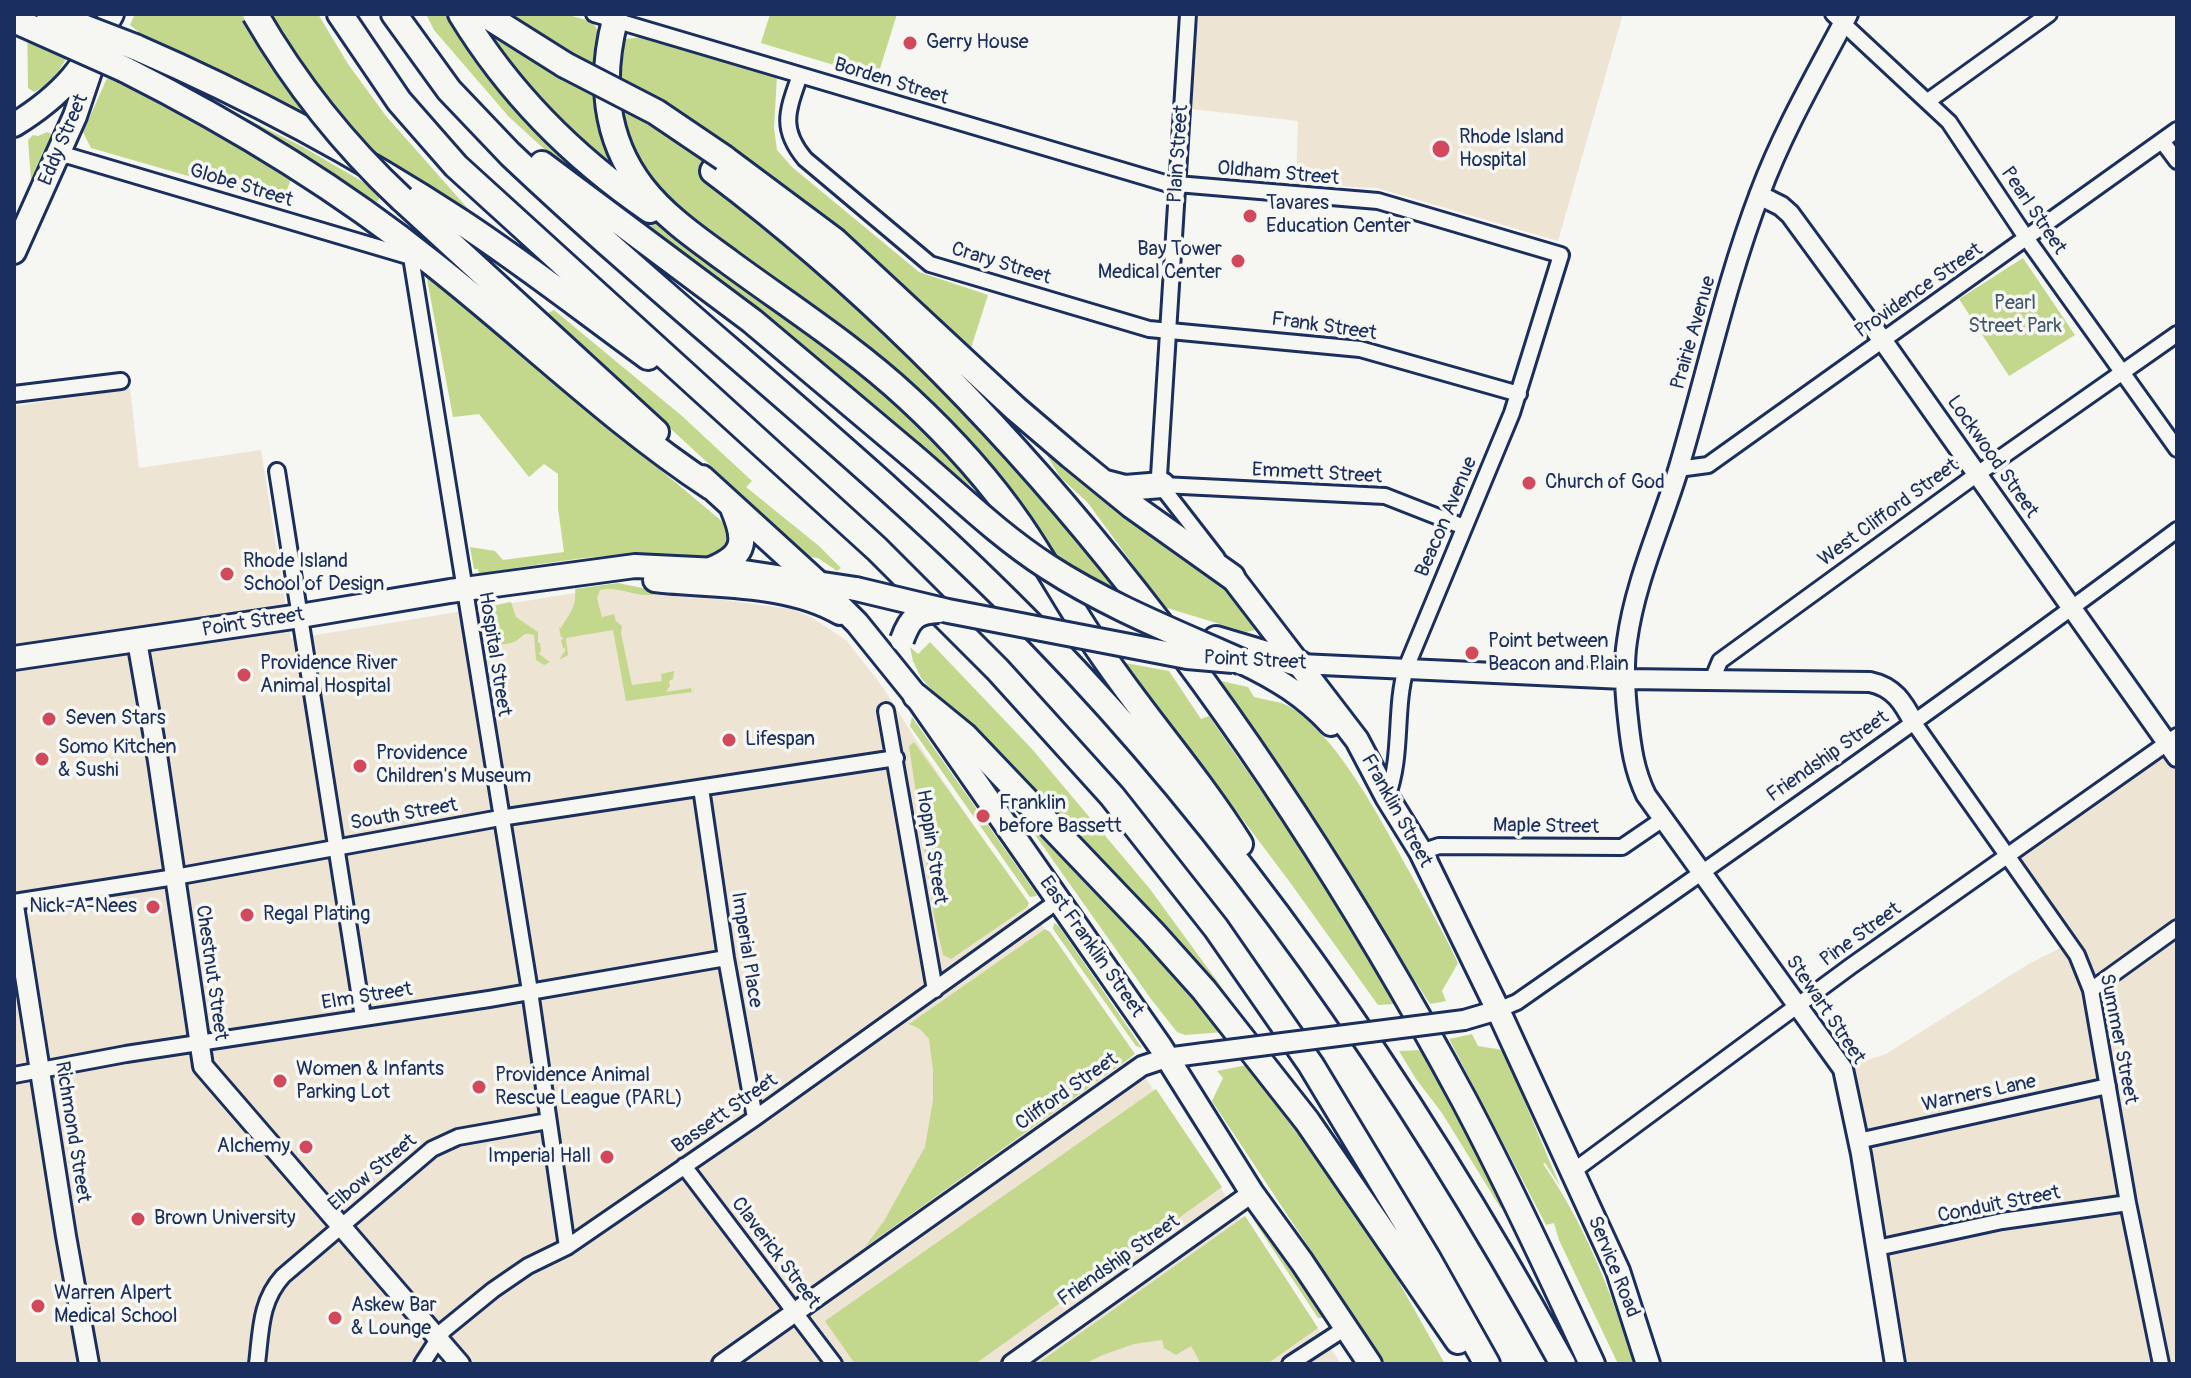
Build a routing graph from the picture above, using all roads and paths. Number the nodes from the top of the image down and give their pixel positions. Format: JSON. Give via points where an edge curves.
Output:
{"nodes":[{"id":1,"x":49,"y":14,"type":"edge"},
{"id":2,"x":255,"y":14,"type":"edge"},
{"id":3,"x":340,"y":14,"type":"edge"},
{"id":4,"x":394,"y":14,"type":"edge"},
{"id":5,"x":461,"y":14,"type":"edge"},
{"id":6,"x":484,"y":14,"type":"edge"},
{"id":7,"x":1188,"y":14,"type":"edge"},
{"id":8,"x":2049,"y":14,"type":"edge"},
{"id":9,"x":605,"y":17,"type":"edge"},
{"id":10,"x":1842,"y":17,"type":"edge"},
{"id":11,"x":14,"y":20,"type":"edge"},
{"id":12,"x":109,"y":20,"type":"edge"},
{"id":13,"x":130,"y":58,"type":"junction"},
{"id":14,"x":800,"y":75,"type":"junction"},
{"id":15,"x":449,"y":90,"type":"junction"},
{"id":16,"x":1928,"y":101,"type":"junction"},
{"id":17,"x":14,"y":125,"type":"edge"},
{"id":18,"x":2177,"y":130,"type":"edge"},
{"id":19,"x":2162,"y":141,"type":"junction"},
{"id":20,"x":59,"y":153,"type":"junction"},
{"id":21,"x":2177,"y":161,"type":"edge"},
{"id":22,"x":718,"y":165,"type":"junction"},
{"id":23,"x":1177,"y":184,"type":"junction"},
{"id":24,"x":1759,"y":195,"type":"junction"},
{"id":25,"x":2027,"y":239,"type":"junction"},
{"id":26,"x":709,"y":248,"type":"junction"},
{"id":27,"x":14,"y":252,"type":"edge"},
{"id":28,"x":1561,"y":255,"type":"joint"},
{"id":29,"x":411,"y":257,"type":"joint"},
{"id":30,"x":520,"y":322,"type":"junction"},
{"id":31,"x":1167,"y":330,"type":"junction"},
{"id":32,"x":2177,"y":334,"type":"edge"},
{"id":33,"x":1883,"y":341,"type":"junction"},
{"id":34,"x":2121,"y":373,"type":"junction"},
{"id":35,"x":121,"y":381,"type":"dead end"},
{"id":36,"x":14,"y":394,"type":"edge"},
{"id":37,"x":1519,"y":394,"type":"junction"},
{"id":38,"x":749,"y":432,"type":"junction"},
{"id":39,"x":2177,"y":449,"type":"edge"},
{"id":40,"x":1678,"y":469,"type":"junction"},
{"id":41,"x":277,"y":471,"type":"dead end"},
{"id":42,"x":1976,"y":475,"type":"junction"},
{"id":43,"x":1099,"y":479,"type":"junction"},
{"id":44,"x":1162,"y":485,"type":"junction"},
{"id":45,"x":732,"y":506,"type":"junction"},
{"id":46,"x":1464,"y":527,"type":"junction"},
{"id":47,"x":2177,"y":530,"type":"edge"},
{"id":48,"x":713,"y":569,"type":"junction"},
{"id":49,"x":586,"y":573,"type":"junction"},
{"id":50,"x":1232,"y":577,"type":"junction"},
{"id":51,"x":815,"y":581,"type":"junction"},
{"id":52,"x":463,"y":589,"type":"junction"},
{"id":53,"x":2073,"y":608,"type":"junction"},
{"id":54,"x":948,"y":611,"type":"junction"},
{"id":55,"x":300,"y":616,"type":"junction"},
{"id":56,"x":1149,"y":619,"type":"junction"},
{"id":57,"x":857,"y":623,"type":"junction"},
{"id":58,"x":137,"y":641,"type":"junction"},
{"id":59,"x":14,"y":658,"type":"edge"},
{"id":60,"x":1242,"y":662,"type":"junction"},
{"id":61,"x":1300,"y":664,"type":"junction"},
{"id":62,"x":1406,"y":668,"type":"junction"},
{"id":63,"x":1713,"y":678,"type":"junction"},
{"id":64,"x":1624,"y":679,"type":"junction"},
{"id":65,"x":910,"y":688,"type":"junction"},
{"id":66,"x":886,"y":711,"type":"dead end"},
{"id":67,"x":1914,"y":723,"type":"junction"},
{"id":68,"x":2174,"y":745,"type":"edge"},
{"id":69,"x":896,"y":758,"type":"junction"},
{"id":70,"x":1365,"y":759,"type":"junction"},
{"id":71,"x":1634,"y":766,"type":"joint"},
{"id":72,"x":701,"y":788,"type":"junction"},
{"id":73,"x":1387,"y":797,"type":"junction"},
{"id":74,"x":500,"y":818,"type":"junction"},
{"id":75,"x":1663,"y":819,"type":"junction"},
{"id":76,"x":336,"y":847,"type":"junction"},
{"id":77,"x":1421,"y":852,"type":"junction"},
{"id":78,"x":2007,"y":857,"type":"junction"},
{"id":79,"x":1703,"y":872,"type":"junction"},
{"id":80,"x":175,"y":877,"type":"junction"},
{"id":81,"x":1059,"y":900,"type":"junction"},
{"id":82,"x":14,"y":904,"type":"edge"},
{"id":83,"x":2177,"y":928,"type":"edge"},
{"id":84,"x":726,"y":958,"type":"junction"},
{"id":85,"x":1325,"y":982,"type":"junction"},
{"id":86,"x":935,"y":990,"type":"junction"},
{"id":87,"x":2091,"y":990,"type":"junction"},
{"id":88,"x":530,"y":991,"type":"junction"},
{"id":89,"x":1797,"y":1007,"type":"junction"},
{"id":90,"x":1498,"y":1010,"type":"junction"},
{"id":91,"x":363,"y":1017,"type":"junction"},
{"id":92,"x":199,"y":1044,"type":"junction"},
{"id":93,"x":1166,"y":1058,"type":"junction"},
{"id":94,"x":40,"y":1071,"type":"junction"},
{"id":95,"x":14,"y":1075,"type":"edge"},
{"id":96,"x":2108,"y":1086,"type":"junction"},
{"id":97,"x":755,"y":1118,"type":"junction"},
{"id":98,"x":548,"y":1121,"type":"junction"},
{"id":99,"x":1858,"y":1141,"type":"junction"},
{"id":100,"x":684,"y":1166,"type":"junction"},
{"id":101,"x":1572,"y":1172,"type":"junction"},
{"id":102,"x":1252,"y":1193,"type":"junction"},
{"id":103,"x":2128,"y":1203,"type":"junction"},
{"id":104,"x":342,"y":1225,"type":"junction"},
{"id":105,"x":567,"y":1247,"type":"junction"},
{"id":106,"x":1877,"y":1248,"type":"junction"},
{"id":107,"x":795,"y":1312,"type":"junction"},
{"id":108,"x":1347,"y":1327,"type":"junction"},
{"id":109,"x":437,"y":1337,"type":"junction"},
{"id":110,"x":89,"y":1364,"type":"edge"},
{"id":111,"x":257,"y":1364,"type":"edge"},
{"id":112,"x":422,"y":1364,"type":"edge"},
{"id":113,"x":460,"y":1364,"type":"edge"},
{"id":114,"x":722,"y":1364,"type":"edge"},
{"id":115,"x":834,"y":1364,"type":"edge"},
{"id":116,"x":1012,"y":1364,"type":"edge"},
{"id":117,"x":1290,"y":1364,"type":"edge"},
{"id":118,"x":1370,"y":1364,"type":"edge"},
{"id":119,"x":1474,"y":1364,"type":"edge"},
{"id":120,"x":1487,"y":1364,"type":"edge"},
{"id":121,"x":1563,"y":1364,"type":"edge"},
{"id":122,"x":1592,"y":1364,"type":"edge"},
{"id":123,"x":1648,"y":1364,"type":"edge"},
{"id":124,"x":1895,"y":1364,"type":"edge"},
{"id":125,"x":2161,"y":1364,"type":"edge"}],
"edges":[{"from":1,"to":13,"type":"highway","bridge":true},
{"from":2,"to":30,"type":"highway","bridge":true,"via":[[304,90],[365,163]]},
{"from":3,"to":38,"type":"highway","via":[[399,101],[446,156]]},
{"from":4,"to":15,"type":"highway"},
{"from":5,"to":26,"type":"highway","via":[[518,94],[569,146]]},
{"from":6,"to":22,"type":"highway","bridge":true,"via":[[565,65],[656,112]]},
{"from":7,"to":23,"type":"street","name":"Plain Street"},
{"from":8,"to":16,"type":"street"},
{"from":9,"to":14,"type":"street","name":"Borden Street"},
{"from":9,"to":26,"type":"highway","via":[[610,116],[623,154],[654,201]]},
{"from":10,"to":16,"type":"street","name":"Pearl Street"},
{"from":10,"to":24,"type":"street","name":"Prairie Avenue"},
{"from":11,"to":13,"type":"highway","bridge":true},
{"from":12,"to":17,"type":"main road","name":"Eddy Street","via":[[68,84]]},
{"from":12,"to":20,"type":"main road","name":"Eddy Street"},
{"from":13,"to":30,"type":"highway"},
{"from":13,"to":38,"type":"highway","via":[[214,82],[446,212]]},
{"from":14,"to":23,"type":"street","name":"Borden Street"},
{"from":14,"to":31,"type":"street","name":"Crary Street","via":[[789,110],[792,144],[918,256],[1013,289]]},
{"from":15,"to":56,"type":"highway","bridge":true,"via":[[752,321],[1039,561]]},
{"from":15,"to":85,"type":"highway","via":[[531,175],[904,503],[1039,633],[1188,801]]},
{"from":16,"to":25,"type":"street","name":"Pearl Street","via":[[1949,122]]},
{"from":18,"to":19,"type":"street","name":"Providence Street"},
{"from":19,"to":21,"type":"street"},
{"from":19,"to":25,"type":"street","name":"Providence Street"},
{"from":20,"to":27,"type":"main road","name":"Eddy Street"},
{"from":20,"to":29,"type":"street","name":"Globe Street"},
{"from":22,"to":43,"type":"highway","via":[[834,240]]},
{"from":22,"to":122,"type":"highway","via":[[977,409],[1089,537],[1195,673],[1321,857],[1409,1003],[1516,1202]]},
{"from":23,"to":28,"type":"street","name":"Oldham Street","via":[[1378,201]]},
{"from":23,"to":31,"type":"street","name":"Plain Street"},
{"from":24,"to":33,"type":"street","name":"Lockwood Street","via":[[1790,214]]},
{"from":24,"to":40,"type":"street","name":"Prairie Avenue"},
{"from":25,"to":33,"type":"street","name":"Providence Street"},
{"from":25,"to":34,"type":"street","name":"Pearl Street"},
{"from":26,"to":85,"type":"highway","via":[[895,387],[976,468],[1019,523],[1101,653],[1232,831]]},
{"from":28,"to":37,"type":"street","name":"Beacon Avenue"},
{"from":29,"to":52,"type":"street","name":"Hospital Street"},
{"from":30,"to":45,"type":"highway","via":[[652,427]]},
{"from":31,"to":37,"type":"street","name":"Frank Street","via":[[1360,349]]},
{"from":31,"to":44,"type":"street","name":"Plain Street"},
{"from":32,"to":34,"type":"street","name":"West Clifford Street"},
{"from":33,"to":40,"type":"street","name":"Providence Street","via":[[1708,465]]},
{"from":33,"to":42,"type":"street","name":"Lockwood Street"},
{"from":34,"to":39,"type":"street","name":"Pearl Street"},
{"from":34,"to":42,"type":"street","name":"West Clifford Street"},
{"from":35,"to":36,"type":"street"},
{"from":37,"to":46,"type":"street","name":"Beacon Avenue"},
{"from":38,"to":120,"type":"highway","via":[[961,631],[1155,849],[1311,1065]]},
{"from":40,"to":64,"type":"street","name":"Prairie Avenue","via":[[1636,600]]},
{"from":41,"to":55,"type":"street"},
{"from":42,"to":53,"type":"street","name":"Lockwood Street"},
{"from":42,"to":63,"type":"street","name":"West Clifford Street","via":[[1720,661]]},
{"from":43,"to":44,"type":"highway","via":[[1125,488]]},
{"from":43,"to":50,"type":"highway"},
{"from":44,"to":46,"type":"street","name":"Emmett Street","via":[[1385,496]]},
{"from":44,"to":50,"type":"street","name":"Franklin Street"},
{"from":45,"to":48,"type":"highway","via":[[741,527],[739,553]]},
{"from":45,"to":51,"type":"highway"},
{"from":46,"to":62,"type":"street","name":"Beacon Avenue"},
{"from":47,"to":53,"type":"street","name":"Friendship Street"},
{"from":48,"to":49,"type":"main road","name":"Point Street","via":[[635,566]]},
{"from":48,"to":51,"type":"main road","name":"Point Street"},
{"from":49,"to":52,"type":"main road","name":"Point Street"},
{"from":49,"to":57,"type":"main road","name":"Point Street","via":[[779,593],[811,600]]},
{"from":50,"to":61,"type":"main road","name":"Franklin Street"},
{"from":51,"to":54,"type":"main road","name":"Point Street","bridge":true},
{"from":51,"to":57,"type":"main road","name":"East Franklin Street"},
{"from":52,"to":55,"type":"main road","name":"Point Street"},
{"from":52,"to":74,"type":"street","name":"Hospital Street"},
{"from":53,"to":67,"type":"street","name":"Friendship Street"},
{"from":53,"to":68,"type":"street","name":"Lockwood Street"},
{"from":54,"to":60,"type":"main road","name":"Point Street","bridge":true,"via":[[1187,657]]},
{"from":54,"to":65,"type":"main road","bridge":true,"via":[[923,612],[902,640],[900,667]]},
{"from":55,"to":58,"type":"main road","name":"Point Street"},
{"from":55,"to":76,"type":"street"},
{"from":56,"to":60,"type":"highway","bridge":true},
{"from":56,"to":61,"type":"highway","bridge":true},
{"from":57,"to":65,"type":"main road","name":"East Franklin Street"},
{"from":58,"to":59,"type":"main road","name":"Point Street"},
{"from":58,"to":80,"type":"street","name":"Chestnut Street"},
{"from":60,"to":61,"type":"main road","name":"Point Street"},
{"from":60,"to":70,"type":"main road","via":[[1278,679],[1315,706]]},
{"from":61,"to":62,"type":"street","name":"Point Street"},
{"from":61,"to":70,"type":"main road","name":"Franklin Street","via":[[1357,740]]},
{"from":62,"to":64,"type":"street","name":"Point Street"},
{"from":62,"to":73,"type":"street","name":"Beacon Avenue","via":[[1394,778]]},
{"from":63,"to":64,"type":"street","name":"Point Street"},
{"from":63,"to":67,"type":"street","name":"Point Street","via":[[1870,682],[1895,692]]},
{"from":64,"to":71,"type":"street","name":"Prairie Avenue"},
{"from":65,"to":81,"type":"main road","name":"East Franklin Street"},
{"from":65,"to":119,"type":"highway","via":[[965,736],[1204,990],[1307,1121]]},
{"from":66,"to":69,"type":"street","name":"Hoppin Street"},
{"from":67,"to":78,"type":"street","name":"Summer Street"},
{"from":67,"to":79,"type":"street","name":"Friendship Street"},
{"from":68,"to":78,"type":"street","name":"Pine Street"},
{"from":69,"to":72,"type":"street","name":"South Street"},
{"from":69,"to":86,"type":"street","name":"Hoppin Street"},
{"from":70,"to":73,"type":"main road","name":"Franklin Street"},
{"from":71,"to":75,"type":"street","name":"Stewart Street"},
{"from":72,"to":74,"type":"street","name":"South Street"},
{"from":72,"to":84,"type":"street","name":"Imperial Place"},
{"from":73,"to":77,"type":"main road","name":"Franklin Street"},
{"from":74,"to":76,"type":"street","name":"South Street"},
{"from":74,"to":88,"type":"street","name":"Hospital Street"},
{"from":75,"to":77,"type":"street","name":"Maple Street","via":[[1622,847],[1439,846]]},
{"from":75,"to":79,"type":"street","name":"Stewart Street"},
{"from":76,"to":80,"type":"street","name":"South Street"},
{"from":76,"to":91,"type":"street"},
{"from":77,"to":90,"type":"main road","name":"Franklin Street"},
{"from":78,"to":87,"type":"street","name":"Summer Street","via":[[2077,955]]},
{"from":78,"to":89,"type":"street","name":"Pine Street"},
{"from":79,"to":89,"type":"street","name":"Stewart Street"},
{"from":79,"to":90,"type":"street","name":"Friendship Street"},
{"from":80,"to":82,"type":"street","name":"South Street"},
{"from":80,"to":92,"type":"street","name":"Chestnut Street"},
{"from":81,"to":86,"type":"street","name":"Bassett Street"},
{"from":81,"to":93,"type":"main road","name":"East Franklin Street"},
{"from":82,"to":94,"type":"street","name":"Richmond Street"},
{"from":83,"to":87,"type":"street"},
{"from":84,"to":88,"type":"street","name":"Elm Street"},
{"from":84,"to":97,"type":"street","name":"Imperial Place"},
{"from":85,"to":121,"type":"highway","via":[[1451,1171]]},
{"from":86,"to":97,"type":"street","name":"Bassett Street"},
{"from":87,"to":96,"type":"street","name":"Summer Street"},
{"from":88,"to":91,"type":"street","name":"Elm Street"},
{"from":88,"to":98,"type":"street","name":"Hospital Street"},
{"from":89,"to":99,"type":"street","name":"Stewart Street","via":[[1843,1069]]},
{"from":89,"to":101,"type":"street","name":"Pine Street"},
{"from":90,"to":93,"type":"street","name":"Clifford Street","bridge":true,"via":[[1464,1020]]},
{"from":90,"to":101,"type":"main road","name":"Franklin Street"},
{"from":91,"to":92,"type":"street","name":"Elm Street"},
{"from":92,"to":94,"type":"street","name":"Elm Street"},
{"from":92,"to":104,"type":"street","name":"Chestnut Street","via":[[203,1066]]},
{"from":93,"to":102,"type":"main road","name":"East Franklin Street"},
{"from":93,"to":107,"type":"street","name":"Clifford Street","via":[[1142,1066]]},
{"from":94,"to":95,"type":"street","name":"Elm Street"},
{"from":94,"to":110,"type":"street","name":"Richmond Street"},
{"from":96,"to":99,"type":"street","name":"Warners Lane"},
{"from":96,"to":103,"type":"street","name":"Summer Street"},
{"from":97,"to":100,"type":"street","name":"Bassett Street"},
{"from":98,"to":104,"type":"street","name":"Elbow Street","via":[[444,1142]]},
{"from":98,"to":105,"type":"street","name":"Hospital Street"},
{"from":99,"to":106,"type":"street","name":"Stewart Street"},
{"from":100,"to":105,"type":"street","name":"Bassett Street"},
{"from":100,"to":107,"type":"street","name":"Claverick Street"},
{"from":101,"to":123,"type":"main road","name":"Service Road","via":[[1618,1271]]},
{"from":102,"to":108,"type":"main road","name":"East Franklin Street"},
{"from":102,"to":116,"type":"street","name":"Friendship Street"},
{"from":103,"to":106,"type":"street","name":"Conduit Street","via":[[2002,1221]]},
{"from":103,"to":125,"type":"street","name":"Summer Street"},
{"from":104,"to":109,"type":"street","name":"Chestnut Street"},
{"from":104,"to":111,"type":"street","name":"Elbow Street","via":[[271,1289]]},
{"from":105,"to":109,"type":"street","name":"Bassett Street","via":[[493,1290]]},
{"from":106,"to":124,"type":"street","name":"Stewart Street"},
{"from":107,"to":114,"type":"street","name":"Clifford Street"},
{"from":107,"to":115,"type":"street","name":"Claverick Street"},
{"from":108,"to":117,"type":"street"},
{"from":108,"to":118,"type":"main road","name":"East Franklin Street"},
{"from":109,"to":112,"type":"street","name":"Bassett Street"},
{"from":109,"to":113,"type":"street","name":"Chestnut Street"}]}
